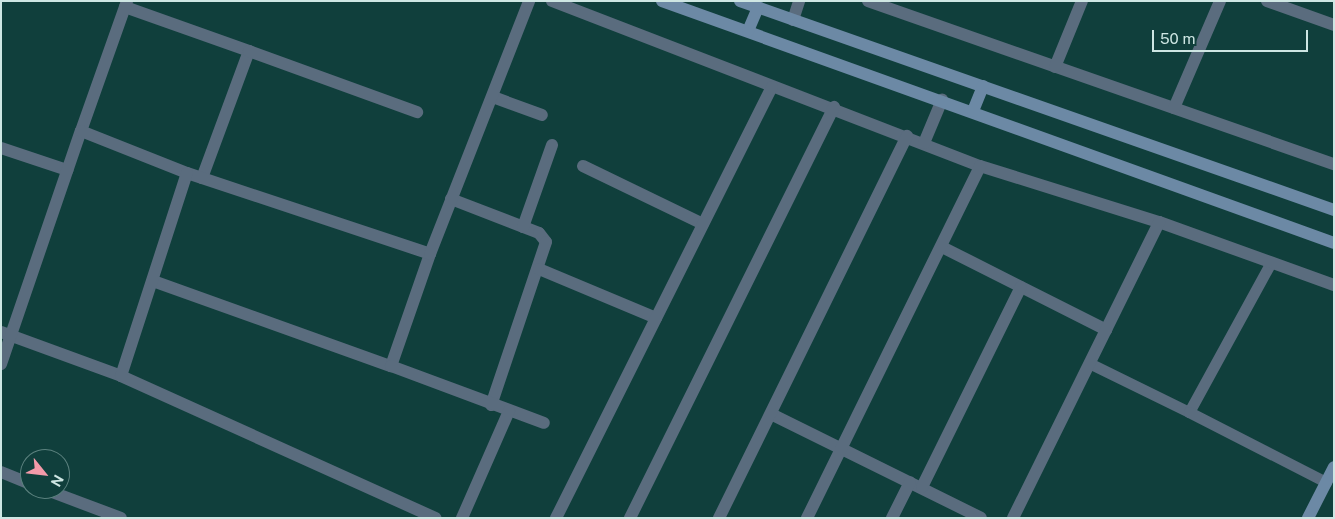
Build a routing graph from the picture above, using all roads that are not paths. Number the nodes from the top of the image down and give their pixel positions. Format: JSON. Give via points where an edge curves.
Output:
{"nodes":[{"id":1,"x":529,"y":1,"type":"edge"},
{"id":2,"x":552,"y":1,"type":"edge"},
{"id":3,"x":662,"y":1,"type":"edge"},
{"id":4,"x":740,"y":1,"type":"edge"},
{"id":5,"x":799,"y":1,"type":"edge"},
{"id":6,"x":868,"y":1,"type":"edge"},
{"id":7,"x":1082,"y":1,"type":"edge"},
{"id":8,"x":1220,"y":1,"type":"edge"},
{"id":9,"x":1267,"y":1,"type":"edge"},
{"id":10,"x":126,"y":4,"type":"edge"},
{"id":11,"x":758,"y":8,"type":"junction"},
{"id":12,"x":793,"y":20,"type":"junction"},
{"id":13,"x":1334,"y":25,"type":"edge"},
{"id":14,"x":748,"y":31,"type":"junction"},
{"id":15,"x":248,"y":51,"type":"junction"},
{"id":16,"x":1055,"y":67,"type":"junction"},
{"id":17,"x":983,"y":86,"type":"junction"},
{"id":18,"x":772,"y":88,"type":"junction"},
{"id":19,"x":493,"y":97,"type":"junction"},
{"id":20,"x":942,"y":100,"type":"junction"},
{"id":21,"x":834,"y":107,"type":"junction"},
{"id":22,"x":1174,"y":108,"type":"junction"},
{"id":23,"x":973,"y":111,"type":"junction"},
{"id":24,"x":417,"y":112,"type":"dead end"},
{"id":25,"x":542,"y":115,"type":"dead end"},
{"id":26,"x":81,"y":131,"type":"junction"},
{"id":27,"x":907,"y":136,"type":"junction"},
{"id":28,"x":924,"y":143,"type":"junction"},
{"id":29,"x":552,"y":145,"type":"dead end"},
{"id":30,"x":1,"y":148,"type":"edge"},
{"id":31,"x":1334,"y":164,"type":"edge"},
{"id":32,"x":582,"y":166,"type":"dead end"},
{"id":33,"x":980,"y":166,"type":"junction"},
{"id":34,"x":67,"y":170,"type":"junction"},
{"id":35,"x":187,"y":173,"type":"junction"},
{"id":36,"x":202,"y":178,"type":"junction"},
{"id":37,"x":451,"y":199,"type":"junction"},
{"id":38,"x":1334,"y":210,"type":"edge"},
{"id":39,"x":1159,"y":222,"type":"junction"},
{"id":40,"x":703,"y":224,"type":"junction"},
{"id":41,"x":523,"y":227,"type":"junction"},
{"id":42,"x":1334,"y":244,"type":"edge"},
{"id":43,"x":942,"y":247,"type":"junction"},
{"id":44,"x":430,"y":254,"type":"junction"},
{"id":45,"x":1271,"y":262,"type":"junction"},
{"id":46,"x":539,"y":269,"type":"junction"},
{"id":47,"x":153,"y":281,"type":"junction"},
{"id":48,"x":1334,"y":285,"type":"edge"},
{"id":49,"x":1021,"y":287,"type":"junction"},
{"id":50,"x":656,"y":318,"type":"junction"},
{"id":51,"x":1106,"y":330,"type":"junction"},
{"id":52,"x":7,"y":334,"type":"edge"},
{"id":53,"x":1,"y":364,"type":"edge"},
{"id":54,"x":1089,"y":364,"type":"junction"},
{"id":55,"x":391,"y":366,"type":"junction"},
{"id":56,"x":121,"y":376,"type":"junction"},
{"id":57,"x":491,"y":405,"type":"junction"},
{"id":58,"x":509,"y":411,"type":"junction"},
{"id":59,"x":1189,"y":412,"type":"junction"},
{"id":60,"x":771,"y":414,"type":"junction"},
{"id":61,"x":544,"y":423,"type":"dead end"},
{"id":62,"x":842,"y":448,"type":"junction"},
{"id":63,"x":1334,"y":467,"type":"edge"},
{"id":64,"x":1,"y":472,"type":"edge"},
{"id":65,"x":20,"y":480,"type":"edge"},
{"id":66,"x":1326,"y":482,"type":"junction"},
{"id":67,"x":916,"y":484,"type":"junction"},
{"id":68,"x":70,"y":499,"type":"edge"},
{"id":69,"x":121,"y":518,"type":"edge"},
{"id":70,"x":435,"y":518,"type":"edge"},
{"id":71,"x":462,"y":518,"type":"edge"},
{"id":72,"x":556,"y":518,"type":"edge"},
{"id":73,"x":630,"y":518,"type":"edge"},
{"id":74,"x":719,"y":518,"type":"edge"},
{"id":75,"x":806,"y":518,"type":"edge"},
{"id":76,"x":892,"y":518,"type":"edge"},
{"id":77,"x":981,"y":518,"type":"edge"},
{"id":78,"x":1013,"y":518,"type":"edge"},
{"id":79,"x":1308,"y":518,"type":"edge"}],
"edges":[{"from":1,"to":19,"type":"street"},
{"from":2,"to":18,"type":"street"},
{"from":3,"to":14,"type":"street"},
{"from":4,"to":11,"type":"street"},
{"from":5,"to":12,"type":"street"},
{"from":6,"to":16,"type":"street"},
{"from":7,"to":16,"type":"street"},
{"from":8,"to":22,"type":"street"},
{"from":9,"to":13,"type":"street"},
{"from":10,"to":15,"type":"street"},
{"from":10,"to":26,"type":"street"},
{"from":11,"to":12,"type":"street"},
{"from":11,"to":14,"type":"street"},
{"from":12,"to":17,"type":"street"},
{"from":14,"to":20,"type":"street"},
{"from":15,"to":24,"type":"street"},
{"from":15,"to":36,"type":"street"},
{"from":16,"to":22,"type":"street"},
{"from":17,"to":23,"type":"street"},
{"from":17,"to":38,"type":"street"},
{"from":18,"to":21,"type":"street"},
{"from":18,"to":40,"type":"street"},
{"from":19,"to":25,"type":"street"},
{"from":19,"to":37,"type":"street"},
{"from":20,"to":23,"type":"street"},
{"from":20,"to":28,"type":"street"},
{"from":21,"to":27,"type":"street"},
{"from":21,"to":73,"type":"street"},
{"from":22,"to":31,"type":"street"},
{"from":23,"to":42,"type":"street"},
{"from":26,"to":34,"type":"street"},
{"from":26,"to":35,"type":"street"},
{"from":27,"to":28,"type":"street"},
{"from":27,"to":60,"type":"street"},
{"from":28,"to":33,"type":"street"},
{"from":29,"to":41,"type":"street"},
{"from":30,"to":34,"type":"street"},
{"from":32,"to":40,"type":"street"},
{"from":33,"to":39,"type":"street"},
{"from":33,"to":43,"type":"street"},
{"from":34,"to":52,"type":"street"},
{"from":35,"to":36,"type":"street"},
{"from":35,"to":47,"type":"street"},
{"from":36,"to":44,"type":"street"},
{"from":37,"to":41,"type":"street"},
{"from":37,"to":44,"type":"street"},
{"from":39,"to":45,"type":"street"},
{"from":39,"to":51,"type":"street"},
{"from":40,"to":50,"type":"street"},
{"from":41,"to":46,"type":"street","via":[[539,233],[546,242]]},
{"from":43,"to":49,"type":"street"},
{"from":43,"to":62,"type":"street"},
{"from":44,"to":55,"type":"street"},
{"from":45,"to":48,"type":"street"},
{"from":45,"to":59,"type":"lane"},
{"from":46,"to":50,"type":"street"},
{"from":46,"to":57,"type":"street"},
{"from":47,"to":55,"type":"street"},
{"from":47,"to":56,"type":"street"},
{"from":49,"to":51,"type":"street"},
{"from":49,"to":67,"type":"street"},
{"from":50,"to":72,"type":"street"},
{"from":51,"to":54,"type":"street"},
{"from":52,"to":53,"type":"street"},
{"from":52,"to":56,"type":"street"},
{"from":54,"to":59,"type":"lane"},
{"from":54,"to":78,"type":"street"},
{"from":55,"to":57,"type":"street"},
{"from":56,"to":70,"type":"street"},
{"from":57,"to":58,"type":"street"},
{"from":58,"to":61,"type":"street"},
{"from":58,"to":71,"type":"street"},
{"from":59,"to":66,"type":"lane"},
{"from":60,"to":62,"type":"street"},
{"from":60,"to":74,"type":"street"},
{"from":62,"to":67,"type":"street"},
{"from":62,"to":75,"type":"street"},
{"from":63,"to":66,"type":"street"},
{"from":64,"to":65,"type":"street"},
{"from":66,"to":79,"type":"street"},
{"from":67,"to":76,"type":"street"},
{"from":67,"to":77,"type":"street"},
{"from":68,"to":69,"type":"street"}]}
